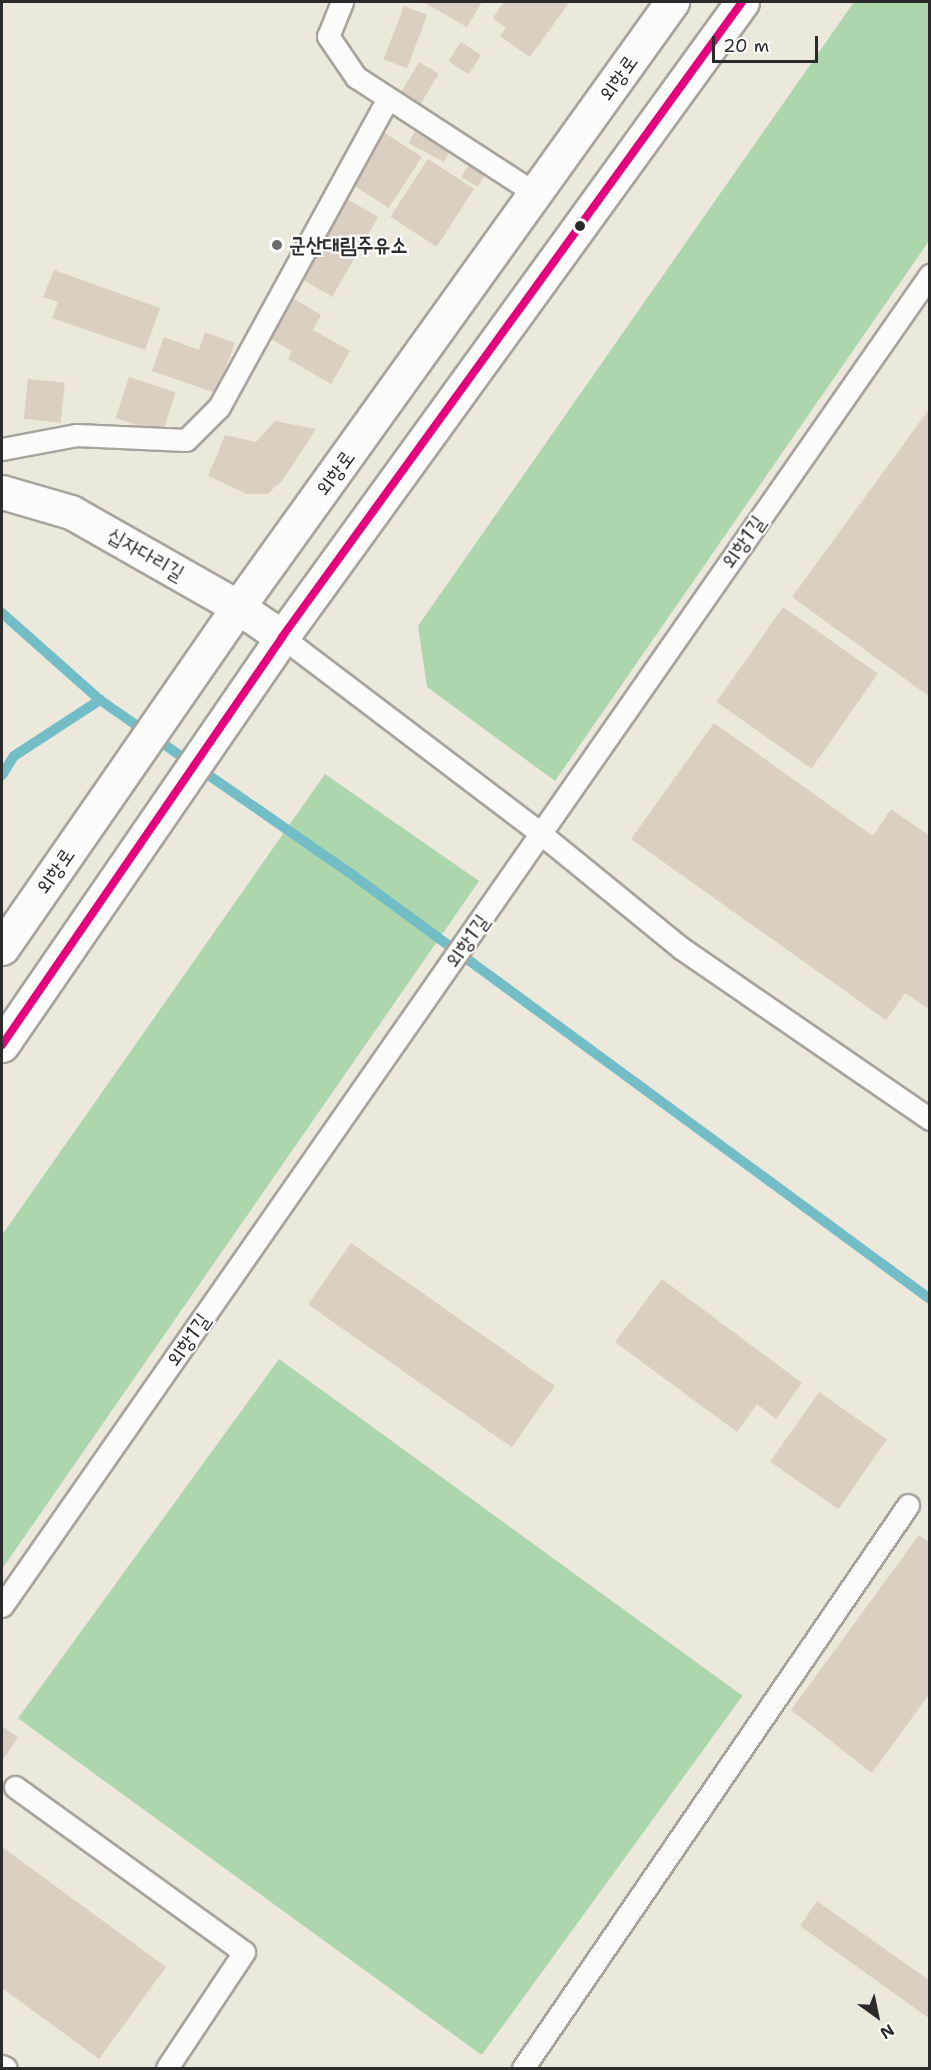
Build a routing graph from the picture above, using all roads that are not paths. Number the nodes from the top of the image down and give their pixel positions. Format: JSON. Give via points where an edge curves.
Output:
{"nodes":[{"id":1,"x":342,"y":2,"type":"edge"},
{"id":2,"x":672,"y":2,"type":"edge"},
{"id":3,"x":742,"y":2,"type":"edge"},
{"id":4,"x":388,"y":98,"type":"junction"},
{"id":5,"x":536,"y":194,"type":"junction"},
{"id":6,"x":930,"y":274,"type":"edge"},
{"id":7,"x":2,"y":449,"type":"edge"},
{"id":8,"x":2,"y":492,"type":"edge"},
{"id":9,"x":238,"y":607,"type":"junction"},
{"id":10,"x":282,"y":637,"type":"junction"},
{"id":11,"x":540,"y":833,"type":"junction"},
{"id":12,"x":2,"y":948,"type":"edge"},
{"id":13,"x":2,"y":1045,"type":"edge"},
{"id":14,"x":930,"y":1119,"type":"edge"},
{"id":15,"x":908,"y":1505,"type":"dead end"},
{"id":16,"x":2,"y":1606,"type":"edge"},
{"id":17,"x":15,"y":1786,"type":"dead end"},
{"id":18,"x":2,"y":2066,"type":"edge"},
{"id":19,"x":6,"y":2068,"type":"edge"},
{"id":20,"x":167,"y":2068,"type":"edge"},
{"id":21,"x":523,"y":2068,"type":"edge"}],
"edges":[{"from":1,"to":4,"type":"lane","via":[[328,36],[356,77]]},
{"from":2,"to":5,"type":"main road","name":"외항로"},
{"from":3,"to":10,"type":"main road"},
{"from":4,"to":5,"type":"lane"},
{"from":4,"to":7,"type":"lane","via":[[219,407],[186,440],[76,435]]},
{"from":5,"to":9,"type":"main road","name":"외항로"},
{"from":6,"to":11,"type":"lane","name":"외항1길"},
{"from":8,"to":9,"type":"main road","name":"십자다리길","via":[[71,512]]},
{"from":9,"to":10,"type":"main road","name":"십자다리길"},
{"from":9,"to":12,"type":"main road","name":"외항로"},
{"from":10,"to":11,"type":"lane"},
{"from":10,"to":13,"type":"main road"},
{"from":11,"to":14,"type":"lane","via":[[681,948]]},
{"from":11,"to":16,"type":"lane","name":"외항1길"},
{"from":15,"to":21,"type":"lane"},
{"from":17,"to":20,"type":"lane","via":[[244,1952]]},
{"from":18,"to":19,"type":"lane"}]}
